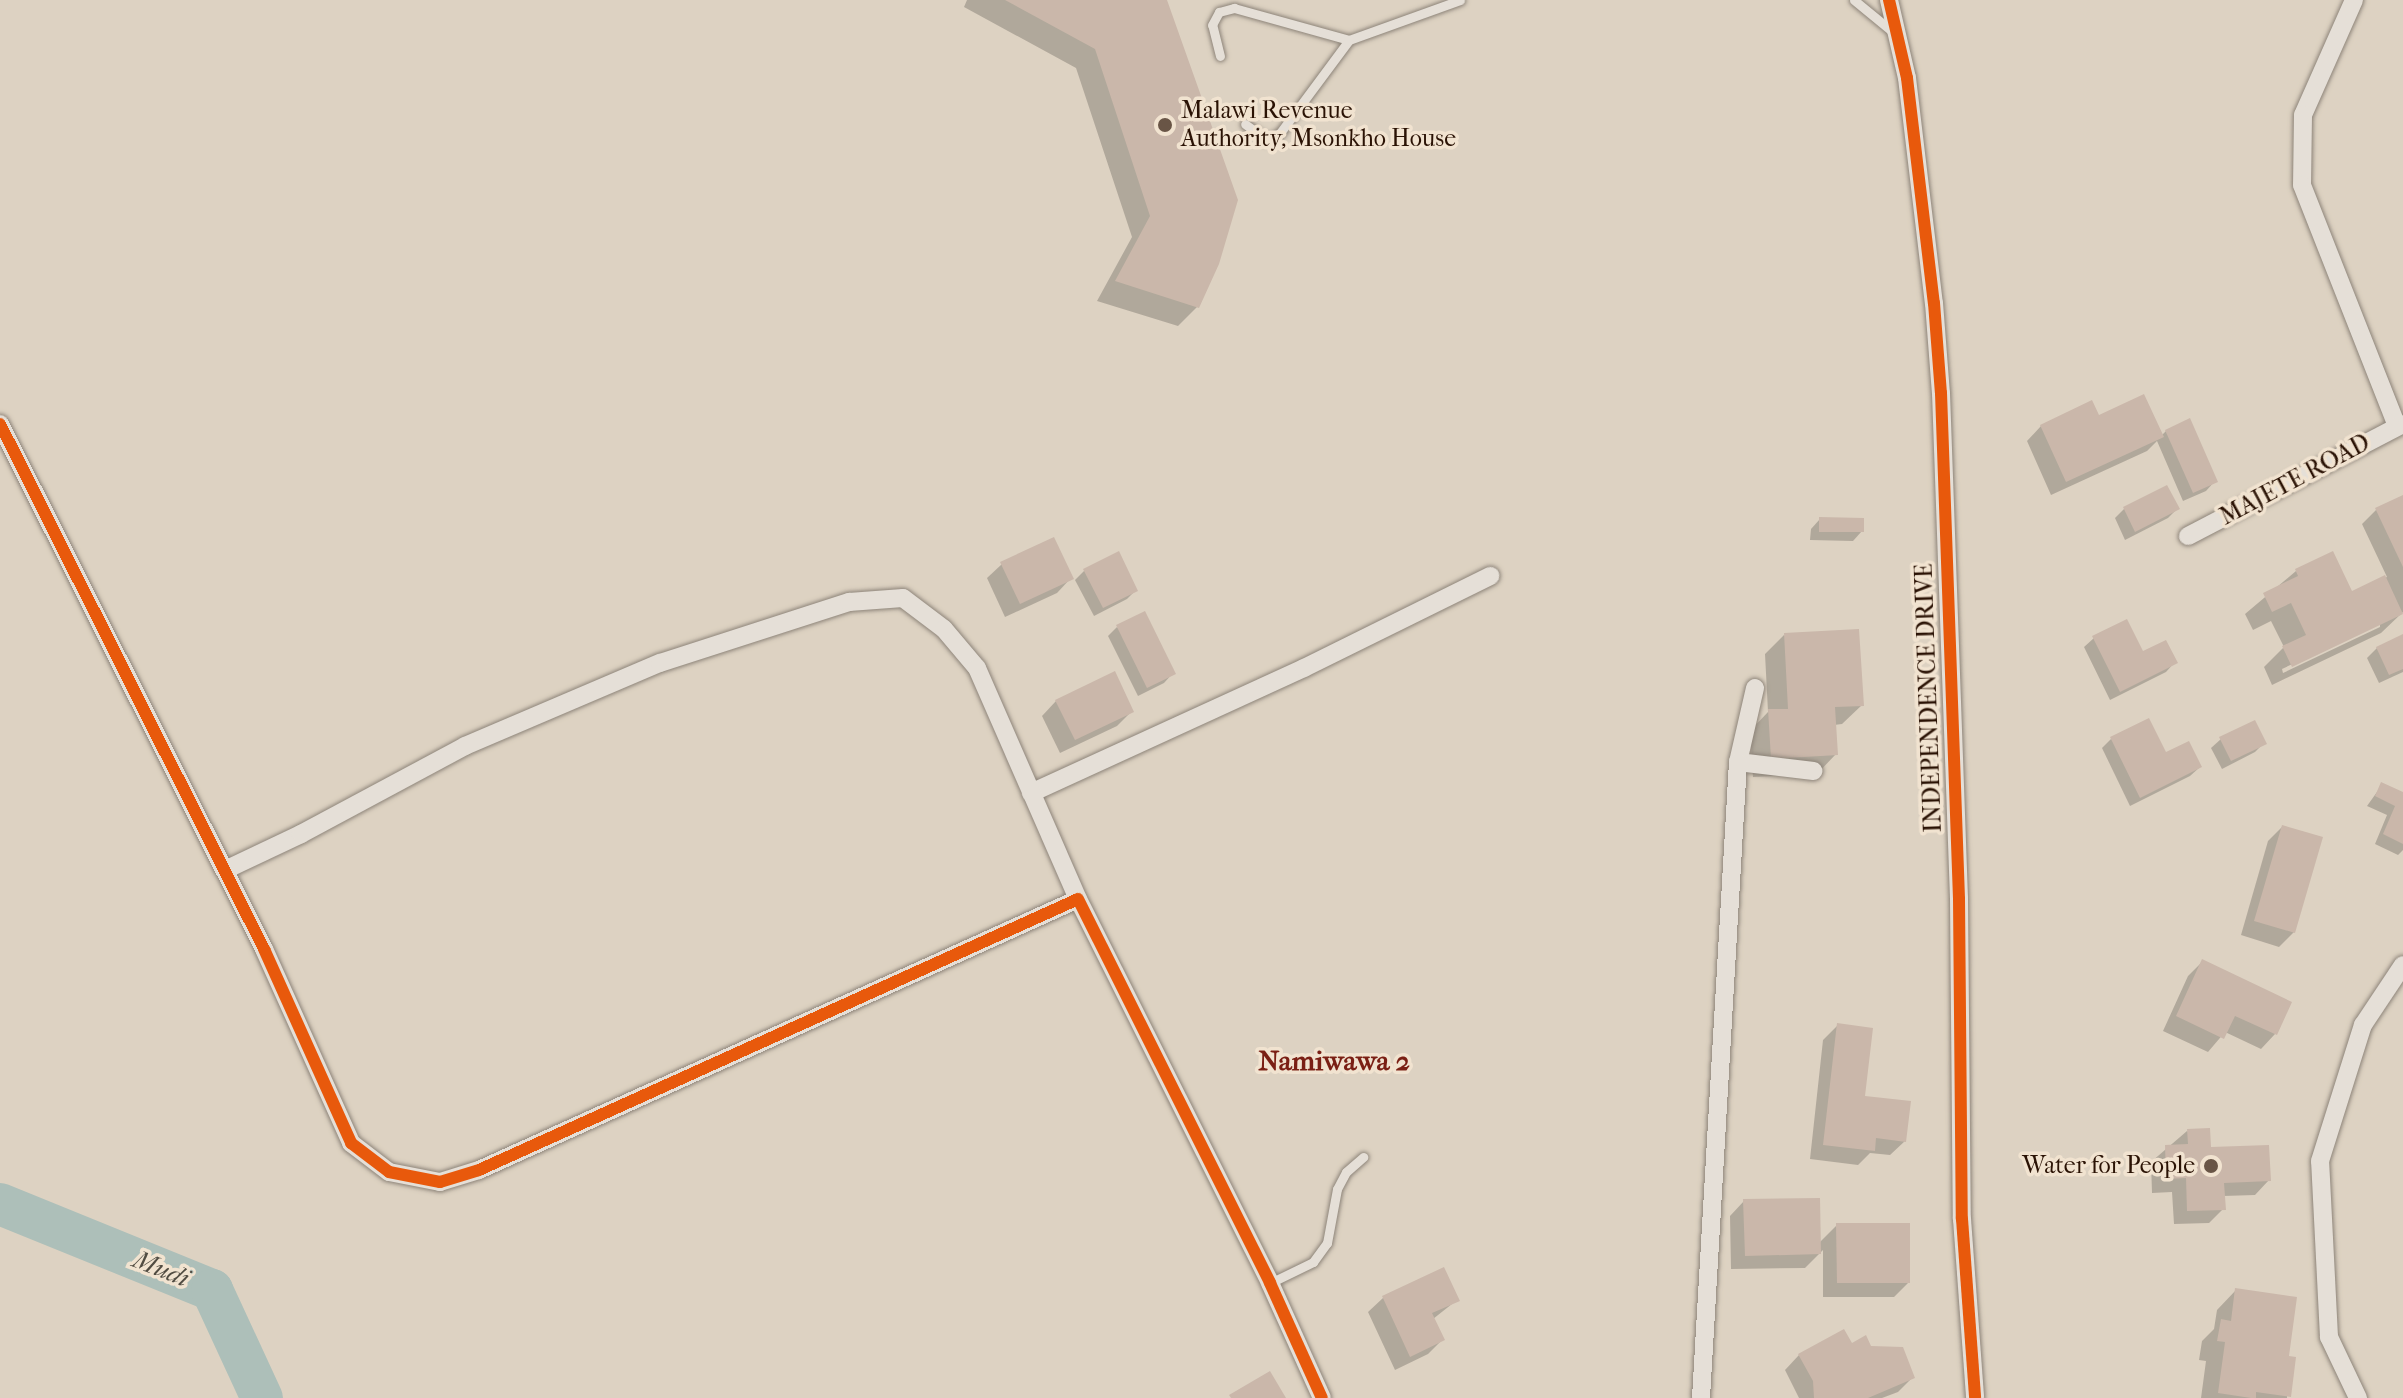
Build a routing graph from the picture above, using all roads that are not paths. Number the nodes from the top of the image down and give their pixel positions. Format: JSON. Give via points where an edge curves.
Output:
{"nodes":[{"id":1,"x":1460,"y":0,"type":"edge"},
{"id":2,"x":1854,"y":0,"type":"edge"},
{"id":3,"x":1889,"y":0,"type":"edge"},
{"id":4,"x":2354,"y":0,"type":"edge"},
{"id":5,"x":1899,"y":37,"type":"junction"},
{"id":6,"x":1349,"y":40,"type":"junction"},
{"id":7,"x":1220,"y":56,"type":"dead end"},
{"id":8,"x":1245,"y":124,"type":"dead end"},
{"id":9,"x":0,"y":424,"type":"edge"},
{"id":10,"x":2400,"y":425,"type":"edge"},
{"id":11,"x":5,"y":448,"type":"edge"},
{"id":12,"x":2188,"y":536,"type":"dead end"},
{"id":13,"x":1490,"y":576,"type":"dead end"},
{"id":14,"x":1755,"y":688,"type":"dead end"},
{"id":15,"x":1738,"y":762,"type":"junction"},
{"id":16,"x":1813,"y":771,"type":"dead end"},
{"id":17,"x":1031,"y":793,"type":"junction"},
{"id":18,"x":225,"y":870,"type":"junction"},
{"id":19,"x":1078,"y":899,"type":"junction"},
{"id":20,"x":2403,"y":965,"type":"edge"},
{"id":21,"x":1363,"y":1157,"type":"dead end"},
{"id":22,"x":1270,"y":1283,"type":"junction"},
{"id":23,"x":1322,"y":1398,"type":"edge"},
{"id":24,"x":1701,"y":1398,"type":"edge"},
{"id":25,"x":1975,"y":1398,"type":"edge"},
{"id":26,"x":2358,"y":1398,"type":"edge"}],
"edges":[{"from":1,"to":6,"type":"lane"},
{"from":2,"to":5,"type":"lane"},
{"from":3,"to":5,"type":"street","name":"INDEPENDENCE DRIVE"},
{"from":4,"to":10,"type":"street","via":[[2303,115],[2302,185]]},
{"from":5,"to":25,"type":"street","name":"INDEPENDENCE DRIVE","via":[[1941,393],[1959,899],[1962,1219]]},
{"from":6,"to":7,"type":"lane","via":[[1234,8],[1219,12],[1212,25]]},
{"from":6,"to":8,"type":"lane","via":[[1280,133],[1267,140]]},
{"from":9,"to":11,"type":"street"},
{"from":10,"to":12,"type":"street","name":"MAJETE ROAD"},
{"from":11,"to":18,"type":"street"},
{"from":13,"to":17,"type":"street"},
{"from":14,"to":15,"type":"street"},
{"from":15,"to":16,"type":"street"},
{"from":15,"to":24,"type":"street"},
{"from":17,"to":18,"type":"street","via":[[977,668],[944,629],[903,598],[849,602],[660,663],[465,746]]},
{"from":17,"to":19,"type":"street"},
{"from":18,"to":19,"type":"street","via":[[351,1143],[389,1172],[440,1182],[479,1170]]},
{"from":19,"to":22,"type":"street"},
{"from":20,"to":26,"type":"street","via":[[2363,1025],[2320,1161],[2329,1337]]},
{"from":21,"to":22,"type":"lane","via":[[1337,1189],[1327,1243],[1313,1262]]},
{"from":22,"to":23,"type":"street"}]}
